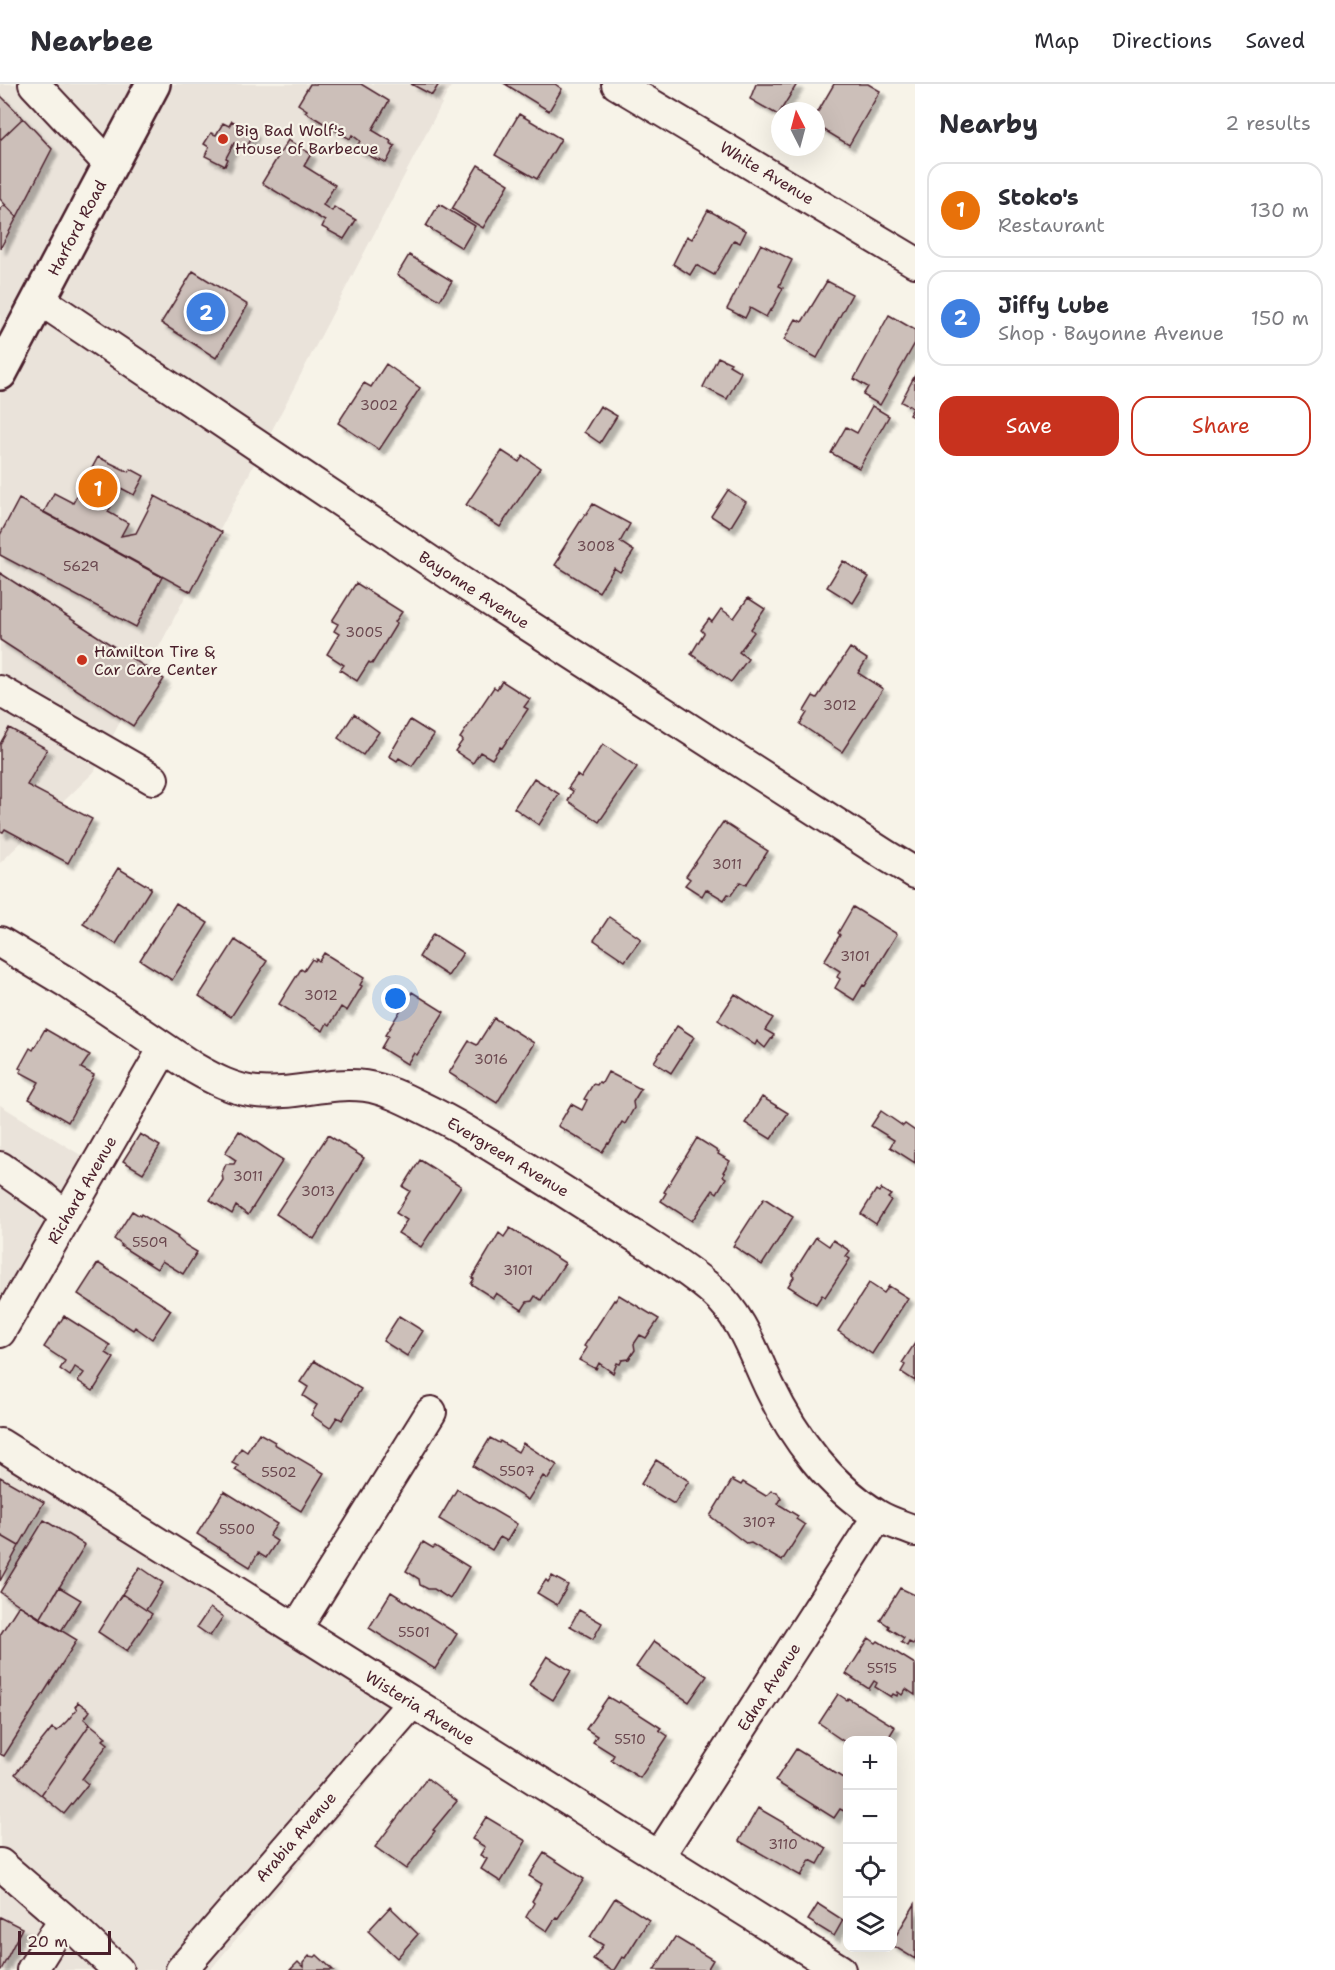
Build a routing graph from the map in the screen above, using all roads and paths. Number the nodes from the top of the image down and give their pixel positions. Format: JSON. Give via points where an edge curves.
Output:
{"nodes":[{"id":1,"x":34,"y":84,"type":"edge"},
{"id":2,"x":153,"y":84,"type":"edge"},
{"id":3,"x":617,"y":84,"type":"edge"},
{"id":4,"x":110,"y":165,"type":"junction"},
{"id":5,"x":915,"y":262,"type":"edge"},
{"id":6,"x":39,"y":299,"type":"junction"},
{"id":7,"x":0,"y":373,"type":"edge"},
{"id":8,"x":0,"y":691,"type":"edge"},
{"id":9,"x":153,"y":779,"type":"dead end"},
{"id":10,"x":915,"y":873,"type":"edge"},
{"id":11,"x":0,"y":942,"type":"edge"},
{"id":12,"x":164,"y":1048,"type":"junction"},
{"id":13,"x":2,"y":1172,"type":"edge"},
{"id":14,"x":66,"y":1217,"type":"junction"},
{"id":15,"x":0,"y":1332,"type":"edge"},
{"id":16,"x":431,"y":1412,"type":"dead end"},
{"id":17,"x":0,"y":1444,"type":"edge"},
{"id":18,"x":878,"y":1516,"type":"junction"},
{"id":19,"x":915,"y":1531,"type":"edge"},
{"id":20,"x":296,"y":1629,"type":"junction"},
{"id":21,"x":412,"y":1703,"type":"junction"},
{"id":22,"x":659,"y":1856,"type":"junction"},
{"id":23,"x":0,"y":1864,"type":"edge"},
{"id":24,"x":64,"y":1919,"type":"junction"},
{"id":25,"x":32,"y":1970,"type":"edge"},
{"id":26,"x":118,"y":1970,"type":"edge"},
{"id":27,"x":181,"y":1970,"type":"edge"},
{"id":28,"x":840,"y":1970,"type":"edge"}],
"edges":[{"from":1,"to":4,"type":"street"},
{"from":2,"to":4,"type":"main road","name":"Harford Road"},
{"from":3,"to":5,"type":"street","name":"White Avenue"},
{"from":4,"to":6,"type":"main road","name":"Harford Road"},
{"from":6,"to":7,"type":"main road","name":"Harford Road"},
{"from":6,"to":10,"type":"street","name":"Bayonne Avenue","via":[[461,582]]},
{"from":8,"to":9,"type":"street"},
{"from":11,"to":12,"type":"street","name":"Evergreen Avenue"},
{"from":12,"to":14,"type":"street","name":"Richard Avenue"},
{"from":12,"to":18,"type":"street","name":"Evergreen Avenue","via":[[214,1079],[256,1092],[334,1085],[365,1086],[391,1093],[447,1119],[689,1271],[729,1308],[771,1391],[818,1465]]},
{"from":13,"to":14,"type":"street","via":[[43,1197]]},
{"from":14,"to":15,"type":"street","name":"Richard Avenue"},
{"from":16,"to":20,"type":"street"},
{"from":17,"to":20,"type":"street","name":"Wisteria Avenue"},
{"from":18,"to":19,"type":"street","name":"Evergreen Avenue"},
{"from":18,"to":22,"type":"street","name":"Edna Avenue"},
{"from":20,"to":21,"type":"street","name":"Wisteria Avenue"},
{"from":21,"to":22,"type":"street","name":"Wisteria Avenue"},
{"from":21,"to":27,"type":"street","name":"Arabia Avenue"},
{"from":22,"to":28,"type":"street","name":"Wisteria Avenue"},
{"from":23,"to":24,"type":"street"},
{"from":24,"to":25,"type":"street"},
{"from":24,"to":26,"type":"street"}]}
